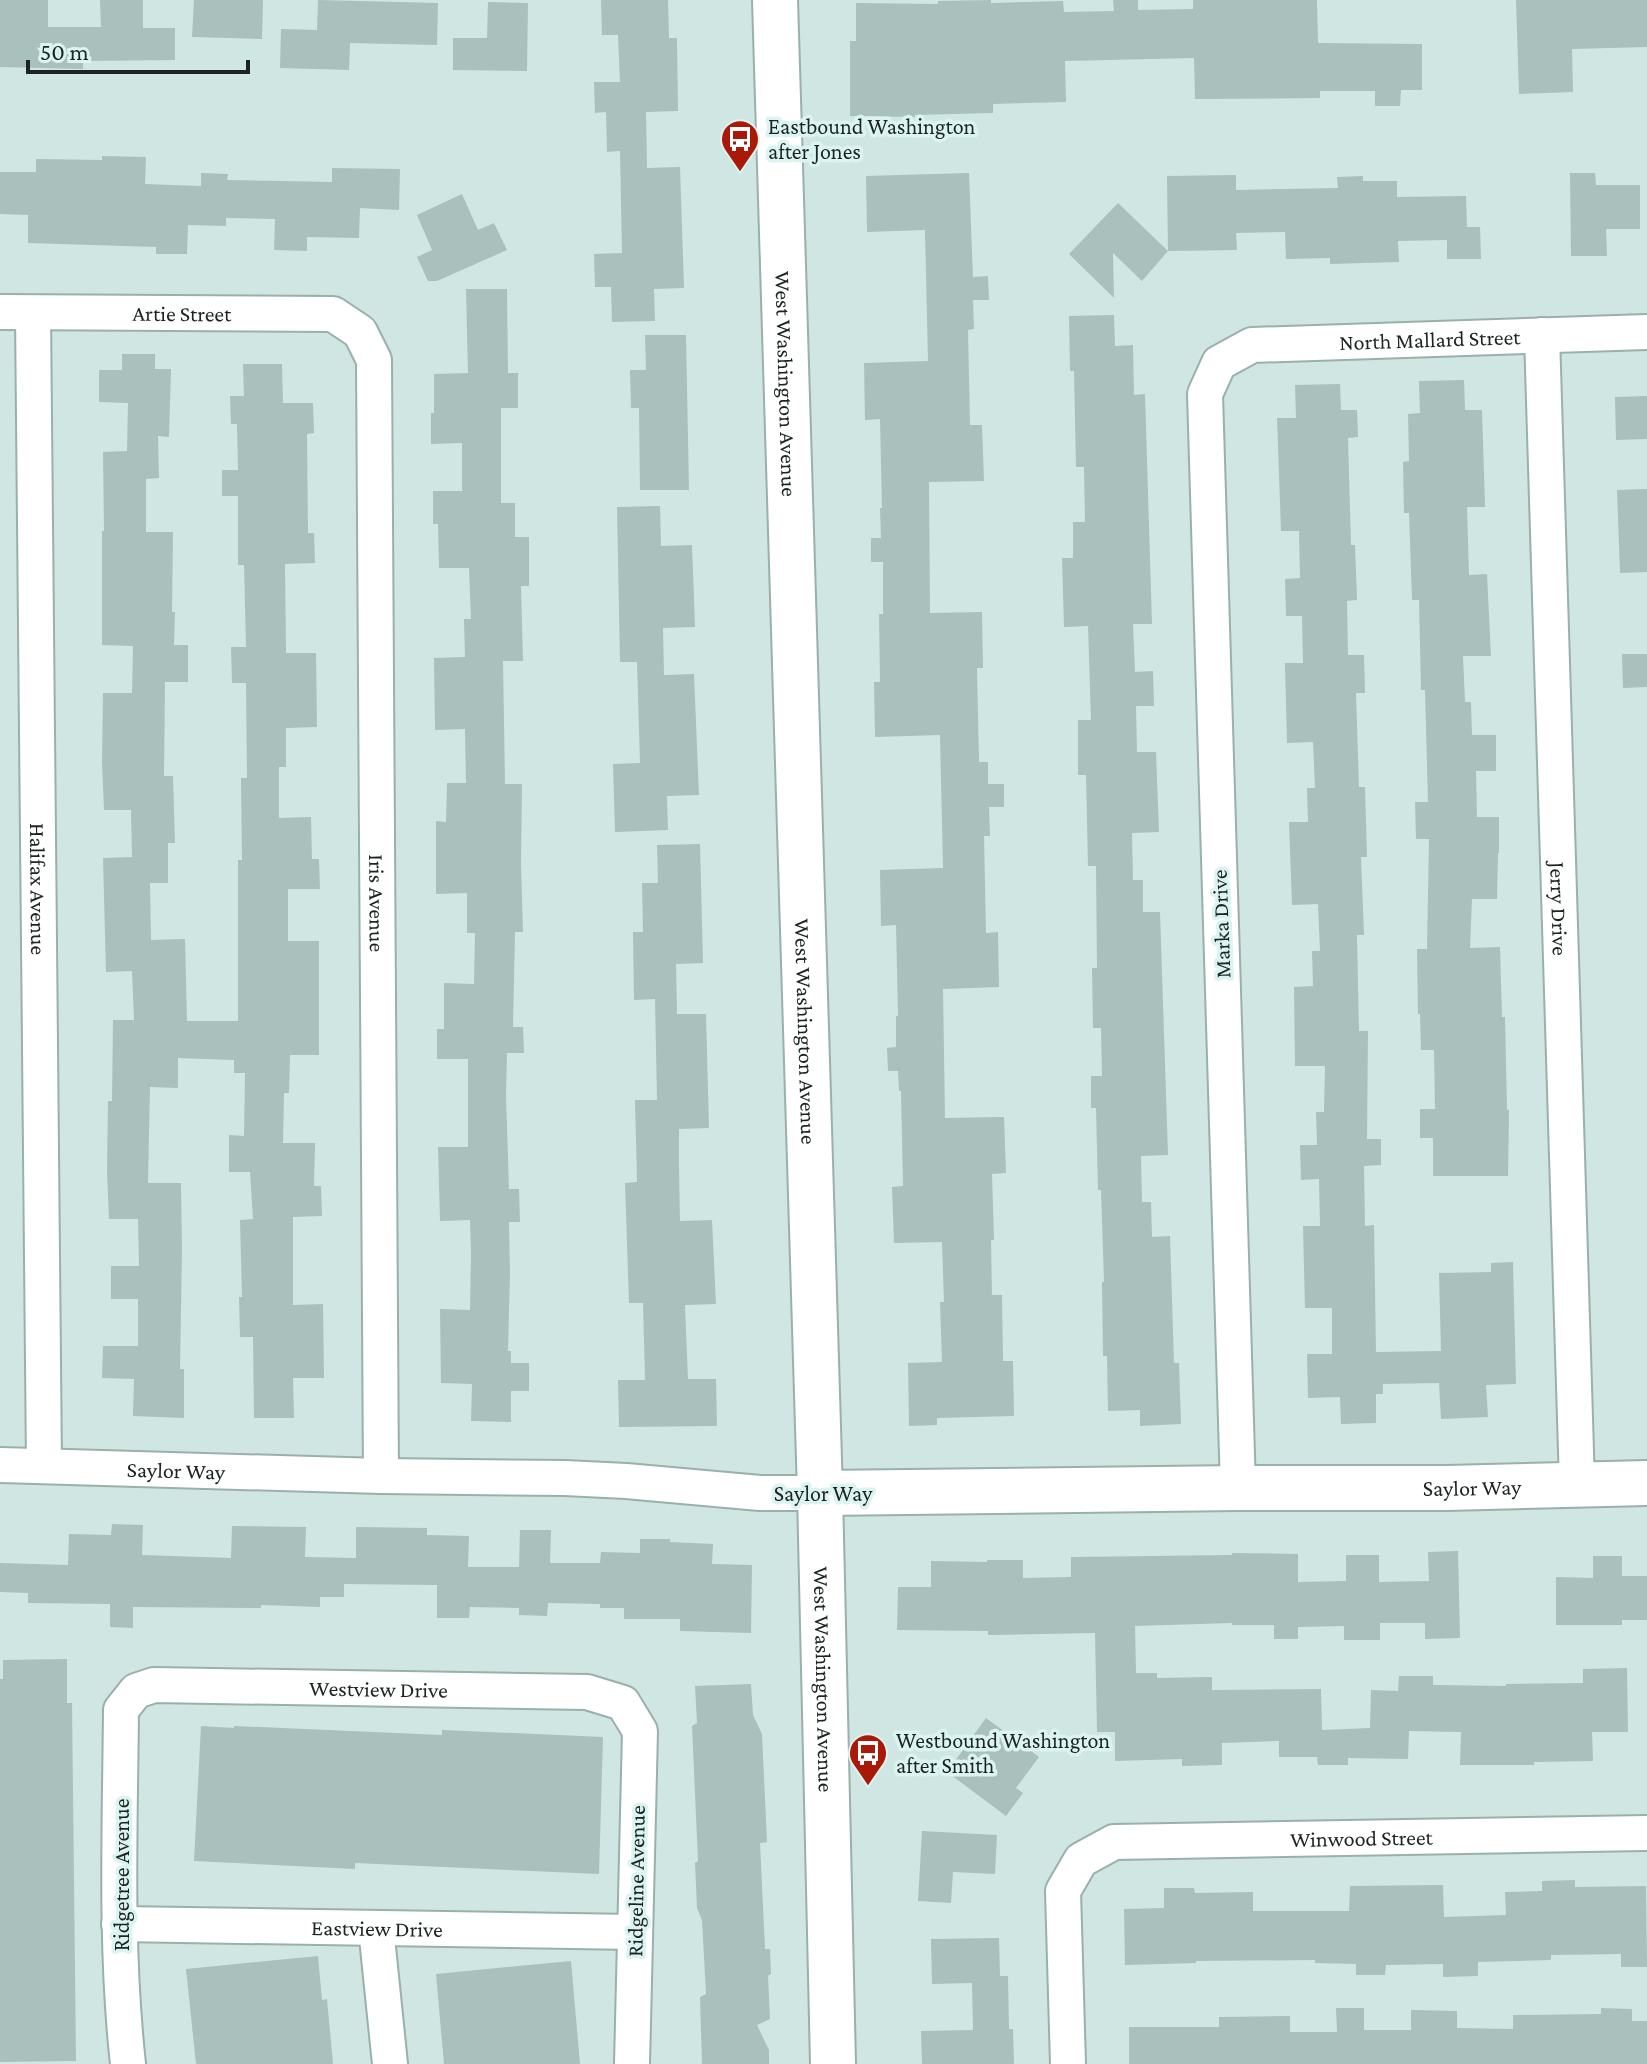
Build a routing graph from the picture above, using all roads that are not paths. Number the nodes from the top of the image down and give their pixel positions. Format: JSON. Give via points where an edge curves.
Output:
{"nodes":[{"id":1,"x":775,"y":0,"type":"edge"},
{"id":2,"x":16,"y":313,"type":"edge"},
{"id":3,"x":360,"y":332,"type":"joint"},
{"id":4,"x":1647,"y":332,"type":"edge"},
{"id":5,"x":1542,"y":335,"type":"junction"},
{"id":6,"x":1219,"y":363,"type":"joint"},
{"id":7,"x":0,"y":1465,"type":"edge"},
{"id":8,"x":44,"y":1466,"type":"junction"},
{"id":9,"x":381,"y":1476,"type":"junction"},
{"id":10,"x":1647,"y":1483,"type":"edge"},
{"id":11,"x":1577,"y":1484,"type":"junction"},
{"id":12,"x":1238,"y":1488,"type":"junction"},
{"id":13,"x":820,"y":1493,"type":"junction"},
{"id":14,"x":136,"y":1691,"type":"joint"},
{"id":15,"x":623,"y":1703,"type":"joint"},
{"id":16,"x":1647,"y":1833,"type":"edge"},
{"id":17,"x":119,"y":1924,"type":"junction"},
{"id":18,"x":376,"y":1928,"type":"junction"},
{"id":19,"x":635,"y":1932,"type":"junction"},
{"id":20,"x":128,"y":2064,"type":"edge"},
{"id":21,"x":390,"y":2064,"type":"edge"},
{"id":22,"x":632,"y":2064,"type":"edge"},
{"id":23,"x":833,"y":2064,"type":"edge"},
{"id":24,"x":1068,"y":2064,"type":"edge"}],
"edges":[{"from":1,"to":13,"type":"main road","name":"West Washington Avenue"},
{"from":2,"to":3,"type":"street","name":"Artie Street","via":[[333,314]]},
{"from":2,"to":8,"type":"street","name":"Halifax Avenue"},
{"from":3,"to":9,"type":"street","name":"Iris Avenue","via":[[374,360]]},
{"from":4,"to":5,"type":"street","name":"North Mallard Street"},
{"from":5,"to":6,"type":"street","name":"North Mallard Street","via":[[1252,345]]},
{"from":5,"to":11,"type":"street","name":"Jerry Drive"},
{"from":6,"to":12,"type":"street","name":"Marka Drive","via":[[1205,394]]},
{"from":7,"to":8,"type":"street","name":"Saylor Way"},
{"from":8,"to":9,"type":"street","name":"Saylor Way"},
{"from":9,"to":13,"type":"street","name":"Saylor Way","via":[[565,1478]]},
{"from":10,"to":11,"type":"main road","name":"Saylor Way"},
{"from":11,"to":12,"type":"main road","name":"Saylor Way"},
{"from":12,"to":13,"type":"main road","name":"Saylor Way"},
{"from":13,"to":23,"type":"main road","name":"West Washington Avenue"},
{"from":14,"to":15,"type":"street","name":"Westview Drive","via":[[154,1685],[587,1692]]},
{"from":14,"to":17,"type":"street","name":"Ridgetree Avenue","via":[[121,1710]]},
{"from":15,"to":19,"type":"street","name":"Ridgeline Avenue","via":[[640,1731]]},
{"from":16,"to":24,"type":"street","name":"Winwood Street","via":[[1114,1842],[1081,1860],[1063,1891]]},
{"from":17,"to":18,"type":"street","name":"Eastview Drive"},
{"from":17,"to":20,"type":"street","name":"Ridgetree Avenue"},
{"from":18,"to":19,"type":"street","name":"Eastview Drive"},
{"from":18,"to":21,"type":"street"},
{"from":19,"to":22,"type":"street","name":"Ridgeline Avenue"}]}
